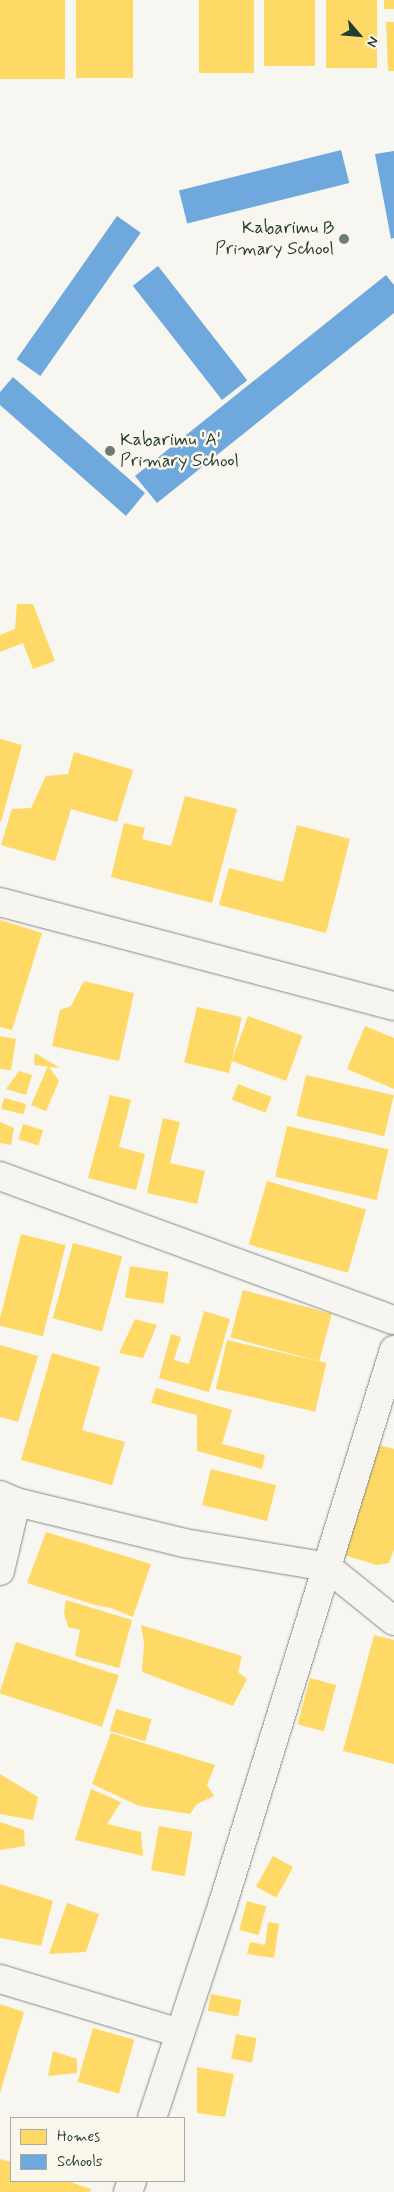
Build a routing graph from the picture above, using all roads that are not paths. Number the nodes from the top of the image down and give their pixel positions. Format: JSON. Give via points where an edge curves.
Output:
{"nodes":[{"id":1,"x":0,"y":902,"type":"edge"},
{"id":2,"x":394,"y":1006,"type":"edge"},
{"id":3,"x":0,"y":1176,"type":"edge"},
{"id":4,"x":394,"y":1320,"type":"edge"},
{"id":5,"x":394,"y":1350,"type":"edge"},
{"id":6,"x":8,"y":1499,"type":"edge"},
{"id":7,"x":327,"y":1567,"type":"junction"},
{"id":8,"x":0,"y":1571,"type":"edge"},
{"id":9,"x":394,"y":1621,"type":"edge"},
{"id":10,"x":0,"y":1979,"type":"edge"},
{"id":11,"x":180,"y":2033,"type":"junction"},
{"id":12,"x":152,"y":2117,"type":"edge"}],
"edges":[{"from":1,"to":2,"type":"street"},
{"from":3,"to":4,"type":"street"},
{"from":5,"to":7,"type":"street"},
{"from":6,"to":7,"type":"street","via":[[184,1543]]},
{"from":6,"to":8,"type":"street"},
{"from":7,"to":9,"type":"street"},
{"from":7,"to":11,"type":"street"},
{"from":10,"to":11,"type":"street"},
{"from":11,"to":12,"type":"street"}]}
